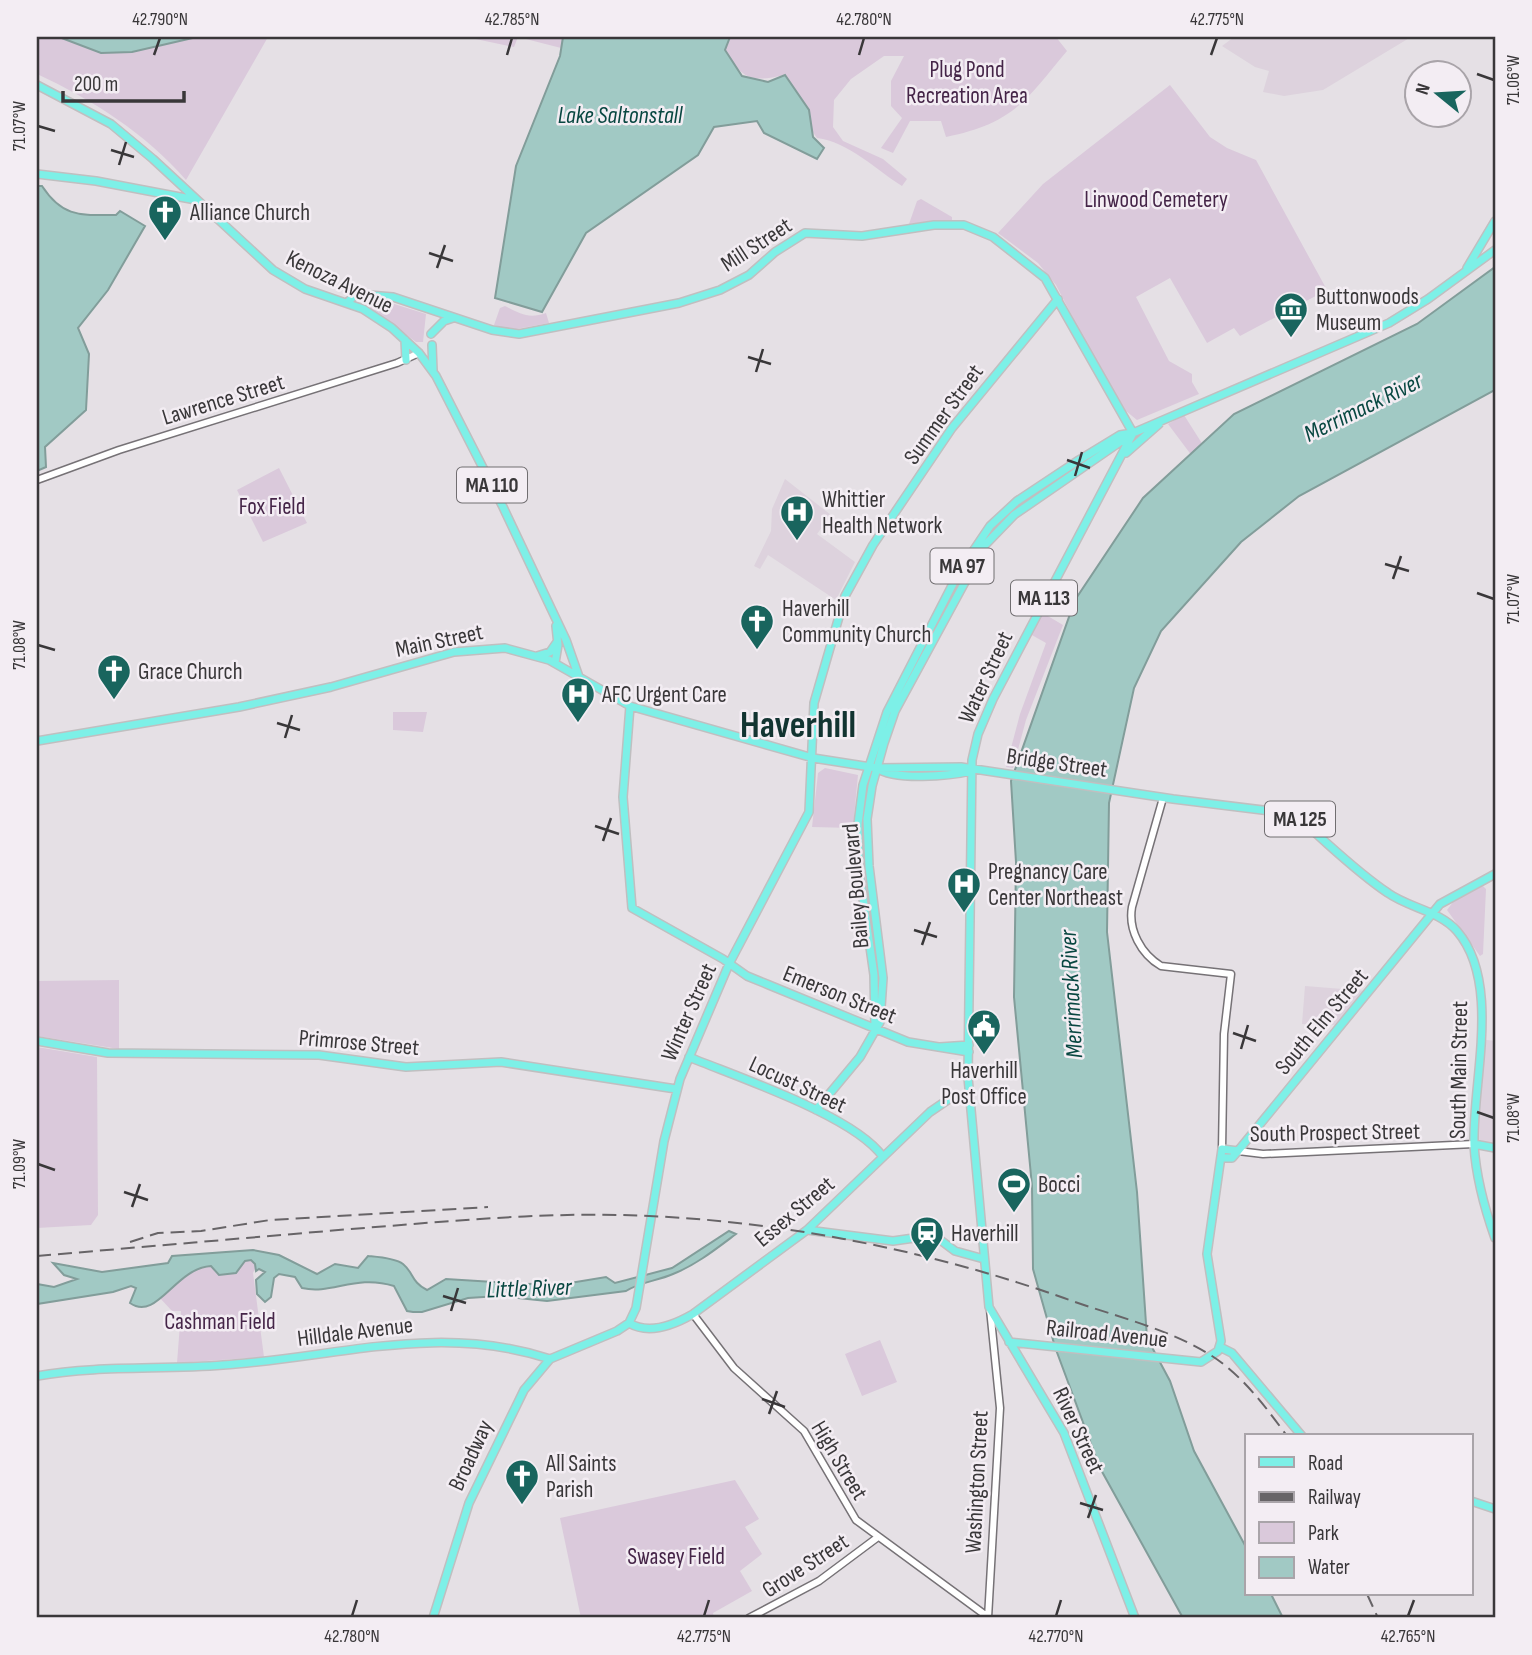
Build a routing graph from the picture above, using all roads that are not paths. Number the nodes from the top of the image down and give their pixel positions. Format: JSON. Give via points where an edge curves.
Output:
{"nodes":[{"id":1,"x":37,"y":85,"type":"edge"},
{"id":2,"x":37,"y":174,"type":"edge"},
{"id":3,"x":197,"y":200,"type":"junction"},
{"id":4,"x":1495,"y":221,"type":"edge"},
{"id":5,"x":1495,"y":250,"type":"edge"},
{"id":6,"x":1465,"y":271,"type":"junction"},
{"id":7,"x":1058,"y":299,"type":"junction"},
{"id":8,"x":348,"y":302,"type":"junction"},
{"id":9,"x":455,"y":318,"type":"junction"},
{"id":10,"x":432,"y":334,"type":"dead end"},
{"id":11,"x":405,"y":339,"type":"junction"},
{"id":12,"x":432,"y":345,"type":"dead end"},
{"id":13,"x":419,"y":353,"type":"junction"},
{"id":14,"x":406,"y":360,"type":"junction"},
{"id":15,"x":433,"y":371,"type":"junction"},
{"id":16,"x":1170,"y":416,"type":"junction"},
{"id":17,"x":1133,"y":433,"type":"junction"},
{"id":18,"x":1123,"y":456,"type":"junction"},
{"id":19,"x":37,"y":480,"type":"edge"},
{"id":20,"x":556,"y":623,"type":"junction"},
{"id":21,"x":558,"y":641,"type":"junction"},
{"id":22,"x":568,"y":645,"type":"junction"},
{"id":23,"x":537,"y":656,"type":"junction"},
{"id":24,"x":559,"y":665,"type":"junction"},
{"id":25,"x":579,"y":677,"type":"junction"},
{"id":26,"x":630,"y":706,"type":"junction"},
{"id":27,"x":37,"y":741,"type":"edge"},
{"id":28,"x":813,"y":758,"type":"junction"},
{"id":29,"x":872,"y":767,"type":"junction"},
{"id":30,"x":972,"y":770,"type":"junction"},
{"id":31,"x":1137,"y":793,"type":"joint"},
{"id":32,"x":1163,"y":798,"type":"junction"},
{"id":33,"x":1495,"y":874,"type":"edge"},
{"id":34,"x":1434,"y":915,"type":"junction"},
{"id":35,"x":729,"y":964,"type":"junction"},
{"id":36,"x":875,"y":1030,"type":"junction"},
{"id":37,"x":37,"y":1041,"type":"edge"},
{"id":38,"x":969,"y":1049,"type":"junction"},
{"id":39,"x":689,"y":1057,"type":"junction"},
{"id":40,"x":676,"y":1089,"type":"junction"},
{"id":41,"x":970,"y":1095,"type":"junction"},
{"id":42,"x":816,"y":1110,"type":"junction"},
{"id":43,"x":1474,"y":1144,"type":"junction"},
{"id":44,"x":1495,"y":1148,"type":"edge"},
{"id":45,"x":1222,"y":1149,"type":"junction"},
{"id":46,"x":1238,"y":1151,"type":"junction"},
{"id":47,"x":883,"y":1157,"type":"junction"},
{"id":48,"x":1222,"y":1158,"type":"junction"},
{"id":49,"x":807,"y":1230,"type":"junction"},
{"id":50,"x":1495,"y":1238,"type":"edge"},
{"id":51,"x":984,"y":1259,"type":"junction"},
{"id":52,"x":989,"y":1307,"type":"junction"},
{"id":53,"x":693,"y":1314,"type":"junction"},
{"id":54,"x":629,"y":1323,"type":"junction"},
{"id":55,"x":1009,"y":1342,"type":"junction"},
{"id":56,"x":1025,"y":1343,"type":"junction"},
{"id":57,"x":995,"y":1348,"type":"junction"},
{"id":58,"x":1220,"y":1348,"type":"junction"},
{"id":59,"x":1019,"y":1358,"type":"junction"},
{"id":60,"x":550,"y":1359,"type":"junction"},
{"id":61,"x":37,"y":1376,"type":"edge"},
{"id":62,"x":1300,"y":1434,"type":"edge"},
{"id":63,"x":1472,"y":1501,"type":"edge"},
{"id":64,"x":1495,"y":1509,"type":"edge"},
{"id":65,"x":878,"y":1537,"type":"junction"},
{"id":66,"x":975,"y":1605,"type":"junction"},
{"id":67,"x":989,"y":1607,"type":"junction"},
{"id":68,"x":988,"y":1617,"type":"edge"},
{"id":69,"x":433,"y":1618,"type":"edge"},
{"id":70,"x":749,"y":1618,"type":"edge"},
{"id":71,"x":1135,"y":1618,"type":"edge"}],
"edges":[{"from":1,"to":3,"type":"main road","name":"Kenoza Avenue","number":"MA 110","via":[[111,124]]},
{"from":2,"to":3,"type":"main road"},
{"from":3,"to":8,"type":"main road","name":"Kenoza Avenue","number":"MA 110","via":[[254,255],[292,283]]},
{"from":4,"to":6,"type":"main road"},
{"from":5,"to":6,"type":"main road","name":"Water Street","number":"MA 97"},
{"from":6,"to":16,"type":"main road","name":"Water Street","number":"MA 97","via":[[1389,323]]},
{"from":7,"to":9,"type":"main road","name":"Mill Street","via":[[1038,270],[1007,247],[972,227],[947,224],[862,236],[805,233],[775,251],[749,275],[720,290],[678,303],[536,331],[507,334]]},
{"from":7,"to":17,"type":"main road","name":"Mill Street"},
{"from":7,"to":28,"type":"main road","name":"Summer Street","via":[[952,428],[858,570],[839,615],[815,698]]},
{"from":8,"to":9,"type":"main road","name":"Mill Street","via":[[356,294],[382,295]]},
{"from":8,"to":11,"type":"main road","name":"Kenoza Avenue","number":"MA 110"},
{"from":9,"to":10,"type":"main road","via":[[444,321]]},
{"from":11,"to":13,"type":"main road","name":"Kenoza Avenue","number":"MA 110"},
{"from":11,"to":14,"type":"main road"},
{"from":12,"to":15,"type":"main road"},
{"from":13,"to":14,"type":"street","name":"Lawrence Street"},
{"from":13,"to":15,"type":"main road","name":"Kenoza Avenue","number":"MA 110"},
{"from":14,"to":19,"type":"street","name":"Lawrence Street","via":[[129,446]]},
{"from":15,"to":20,"type":"main road","name":"Kenoza Avenue","number":"MA 110"},
{"from":16,"to":17,"type":"main road","name":"Water Street","number":"MA 97"},
{"from":16,"to":18,"type":"main road","name":"Water Street"},
{"from":17,"to":18,"type":"main road","name":"Water Street","number":"MA 113"},
{"from":17,"to":29,"type":"main road","number":"MA 97","via":[[1014,515],[985,545],[895,711]]},
{"from":18,"to":30,"type":"main road","name":"Water Street","number":"MA 113","via":[[1059,568],[993,699],[978,734]]},
{"from":20,"to":21,"type":"main road","name":"Kenoza Avenue","number":"MA 110"},
{"from":20,"to":22,"type":"main road","name":"Kenoza Avenue","number":"MA 110"},
{"from":21,"to":23,"type":"main road","via":[[550,652]]},
{"from":21,"to":24,"type":"main road","name":"Kenoza Avenue","number":"MA 110"},
{"from":22,"to":24,"type":"main road"},
{"from":22,"to":25,"type":"main road","name":"Kenoza Avenue","number":"MA 110"},
{"from":23,"to":24,"type":"main road","name":"Main Street"},
{"from":23,"to":27,"type":"main road","name":"Main Street","via":[[505,648],[468,649],[278,699]]},
{"from":24,"to":25,"type":"main road","name":"Main Street"},
{"from":25,"to":26,"type":"main road","name":"Main Street"},
{"from":26,"to":28,"type":"main road","name":"Main Street"},
{"from":26,"to":35,"type":"main road","name":"Emerson Street","via":[[623,797],[632,908]]},
{"from":28,"to":29,"type":"main road","name":"Main Street"},
{"from":28,"to":35,"type":"main road","name":"Winter Street","via":[[805,823]]},
{"from":29,"to":30,"type":"main road","name":"Main Street","number":"MA 125"},
{"from":29,"to":36,"type":"main road","name":"Bailey Boulevard","via":[[869,866],[884,981],[884,1004]]},
{"from":30,"to":31,"type":"main road","name":"Bridge Street","number":"MA 125"},
{"from":30,"to":38,"type":"main road","number":"MA 113"},
{"from":31,"to":32,"type":"main road","name":"South Main Street","number":"MA 125"},
{"from":32,"to":34,"type":"main road","name":"South Main Street","number":"MA 125","via":[[1293,815],[1374,884],[1401,902]]},
{"from":32,"to":45,"type":"street","via":[[1131,915],[1137,940],[1161,966],[1231,974],[1224,1034]]},
{"from":33,"to":34,"type":"main road","name":"South Elm Street","via":[[1443,901]]},
{"from":34,"to":43,"type":"main road","name":"South Main Street","number":"MA 125","via":[[1452,926],[1466,943],[1479,991],[1482,1028]]},
{"from":34,"to":46,"type":"main road","name":"South Elm Street"},
{"from":35,"to":36,"type":"main road","name":"Emerson Street","via":[[758,981]]},
{"from":35,"to":39,"type":"main road","name":"Winter Street"},
{"from":36,"to":38,"type":"main road","name":"Emerson Street","via":[[914,1044]]},
{"from":36,"to":42,"type":"main road","name":"Bailey Boulevard","via":[[860,1057]]},
{"from":37,"to":40,"type":"main road","name":"Primrose Street","via":[[108,1053],[319,1055],[413,1068],[501,1062]]},
{"from":38,"to":41,"type":"main road","name":"Washington Street"},
{"from":39,"to":40,"type":"main road","name":"Winter Street"},
{"from":39,"to":42,"type":"main road","name":"Locust Street"},
{"from":40,"to":54,"type":"main road","name":"Winter Street","via":[[641,1285]]},
{"from":41,"to":47,"type":"main road","name":"Essex Street","via":[[937,1106]]},
{"from":41,"to":51,"type":"main road","name":"Washington Street"},
{"from":42,"to":47,"type":"main road","name":"Locust Street"},
{"from":43,"to":44,"type":"main road"},
{"from":43,"to":46,"type":"street","name":"South Prospect Street","via":[[1262,1154]]},
{"from":43,"to":50,"type":"main road","name":"South Main Street","number":"MA 125"},
{"from":45,"to":46,"type":"main road"},
{"from":45,"to":48,"type":"main road"},
{"from":46,"to":48,"type":"main road","name":"South Elm Street","via":[[1232,1158]]},
{"from":47,"to":49,"type":"main road","name":"Essex Street"},
{"from":48,"to":58,"type":"main road","via":[[1207,1254]]},
{"from":49,"to":51,"type":"main road","via":[[890,1241],[934,1237],[955,1251]]},
{"from":49,"to":53,"type":"main road","name":"Essex Street"},
{"from":51,"to":52,"type":"main road","name":"Washington Street"},
{"from":52,"to":55,"type":"main road","name":"Washington Street"},
{"from":52,"to":57,"type":"street","name":"Washington Street"},
{"from":53,"to":54,"type":"main road","name":"Essex Street","via":[[646,1330]]},
{"from":53,"to":65,"type":"street","name":"High Street","via":[[734,1368],[804,1432],[856,1520]]},
{"from":54,"to":60,"type":"main road","name":"Broadway"},
{"from":55,"to":56,"type":"main road","name":"Railroad Avenue"},
{"from":55,"to":57,"type":"street"},
{"from":55,"to":59,"type":"main road","name":"River Street"},
{"from":56,"to":58,"type":"main road","name":"Railroad Avenue","via":[[1199,1362]]},
{"from":56,"to":59,"type":"main road"},
{"from":57,"to":67,"type":"street","name":"Washington Street","via":[[1000,1408]]},
{"from":58,"to":62,"type":"main road","via":[[1232,1353]]},
{"from":59,"to":71,"type":"main road","name":"River Street","via":[[1064,1433]]},
{"from":60,"to":61,"type":"main road","name":"Hilldale Avenue","via":[[461,1343],[401,1342],[250,1363]]},
{"from":60,"to":69,"type":"main road","name":"Broadway","via":[[524,1390],[475,1487]]},
{"from":63,"to":64,"type":"main road"},
{"from":65,"to":66,"type":"street","name":"High Street"},
{"from":65,"to":70,"type":"street","name":"Grove Street","via":[[819,1581]]},
{"from":66,"to":67,"type":"street","name":"High Street"},
{"from":66,"to":68,"type":"street","name":"High Street"},
{"from":67,"to":68,"type":"street","name":"Washington Street"}]}
